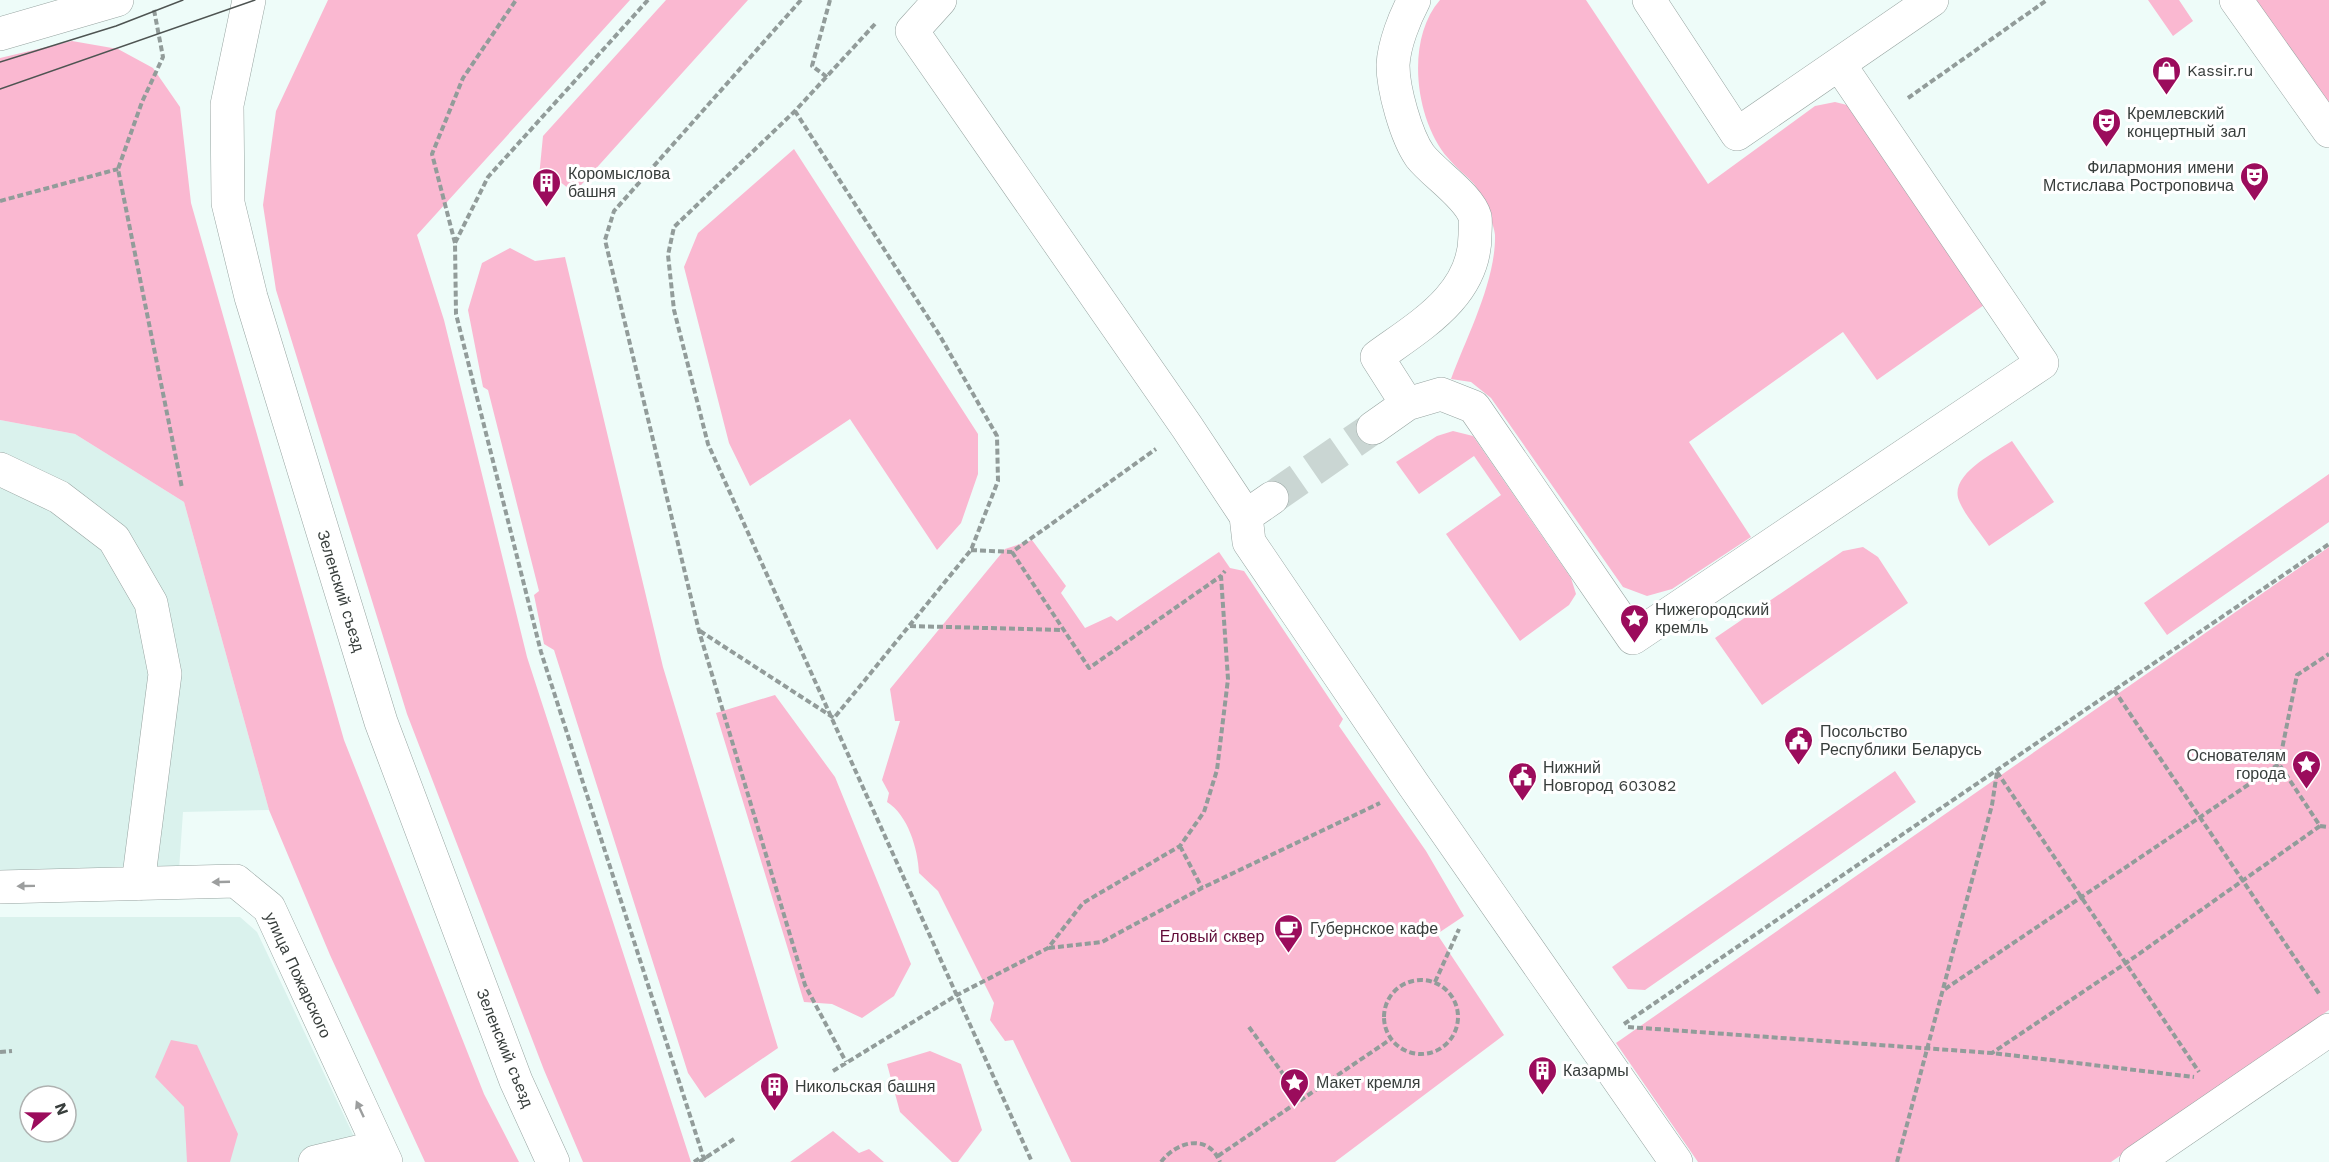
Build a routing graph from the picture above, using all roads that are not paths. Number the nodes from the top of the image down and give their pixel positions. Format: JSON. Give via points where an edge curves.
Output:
{"nodes":[{"id":1,"x":117,"y":0,"type":"edge"},
{"id":2,"x":249,"y":0,"type":"edge"},
{"id":3,"x":940,"y":0,"type":"edge"},
{"id":4,"x":1414,"y":0,"type":"edge"},
{"id":5,"x":1649,"y":0,"type":"edge"},
{"id":6,"x":1932,"y":0,"type":"edge"},
{"id":7,"x":2236,"y":0,"type":"edge"},
{"id":8,"x":0,"y":34,"type":"edge"},
{"id":9,"x":1839,"y":64,"type":"junction"},
{"id":10,"x":2329,"y":131,"type":"edge"},
{"id":11,"x":1407,"y":404,"type":"junction"},
{"id":12,"x":1373,"y":428,"type":"tunnel mouth"},
{"id":13,"x":0,"y":469,"type":"edge"},
{"id":14,"x":138,"y":884,"type":"junction"},
{"id":15,"x":0,"y":887,"type":"edge"},
{"id":16,"x":2329,"y":1030,"type":"edge"},
{"id":17,"x":382,"y":1155,"type":"edge"},
{"id":18,"x":315,"y":1162,"type":"edge"},
{"id":19,"x":553,"y":1162,"type":"edge"},
{"id":20,"x":1676,"y":1162,"type":"edge"},
{"id":21,"x":2136,"y":1162,"type":"edge"}],
"edges":[{"from":1,"to":8,"type":"main road"},
{"from":2,"to":19,"type":"main road","name":"Зеленский съезд","via":[[227,116],[228,203],[251,297],[381,722],[516,1081]]},
{"from":3,"to":20,"type":"main road","via":[[912,31],[1187,427],[1256,519],[1413,784]]},
{"from":4,"to":11,"type":"main road","via":[[1394,64],[1401,111],[1419,154],[1464,199],[1475,216],[1475,250],[1467,276],[1440,311],[1377,357]]},
{"from":5,"to":9,"type":"main road","via":[[1737,134]]},
{"from":6,"to":9,"type":"main road"},
{"from":7,"to":10,"type":"main road"},
{"from":9,"to":11,"type":"main road","via":[[2042,363],[1633,638],[1474,407],[1441,394]]},
{"from":11,"to":12,"type":"main road"},
{"from":13,"to":14,"type":"main road","via":[[59,497],[114,538],[152,603],[165,674]]},
{"from":14,"to":15,"type":"main road","name":"улица Пожарского","one_way":true},
{"from":17,"to":14,"type":"main road","name":"улица Пожарского","one_way":true,"via":[[269,908],[236,881]]},
{"from":16,"to":21,"type":"main road"},
{"from":17,"to":18,"type":"main road"}]}
